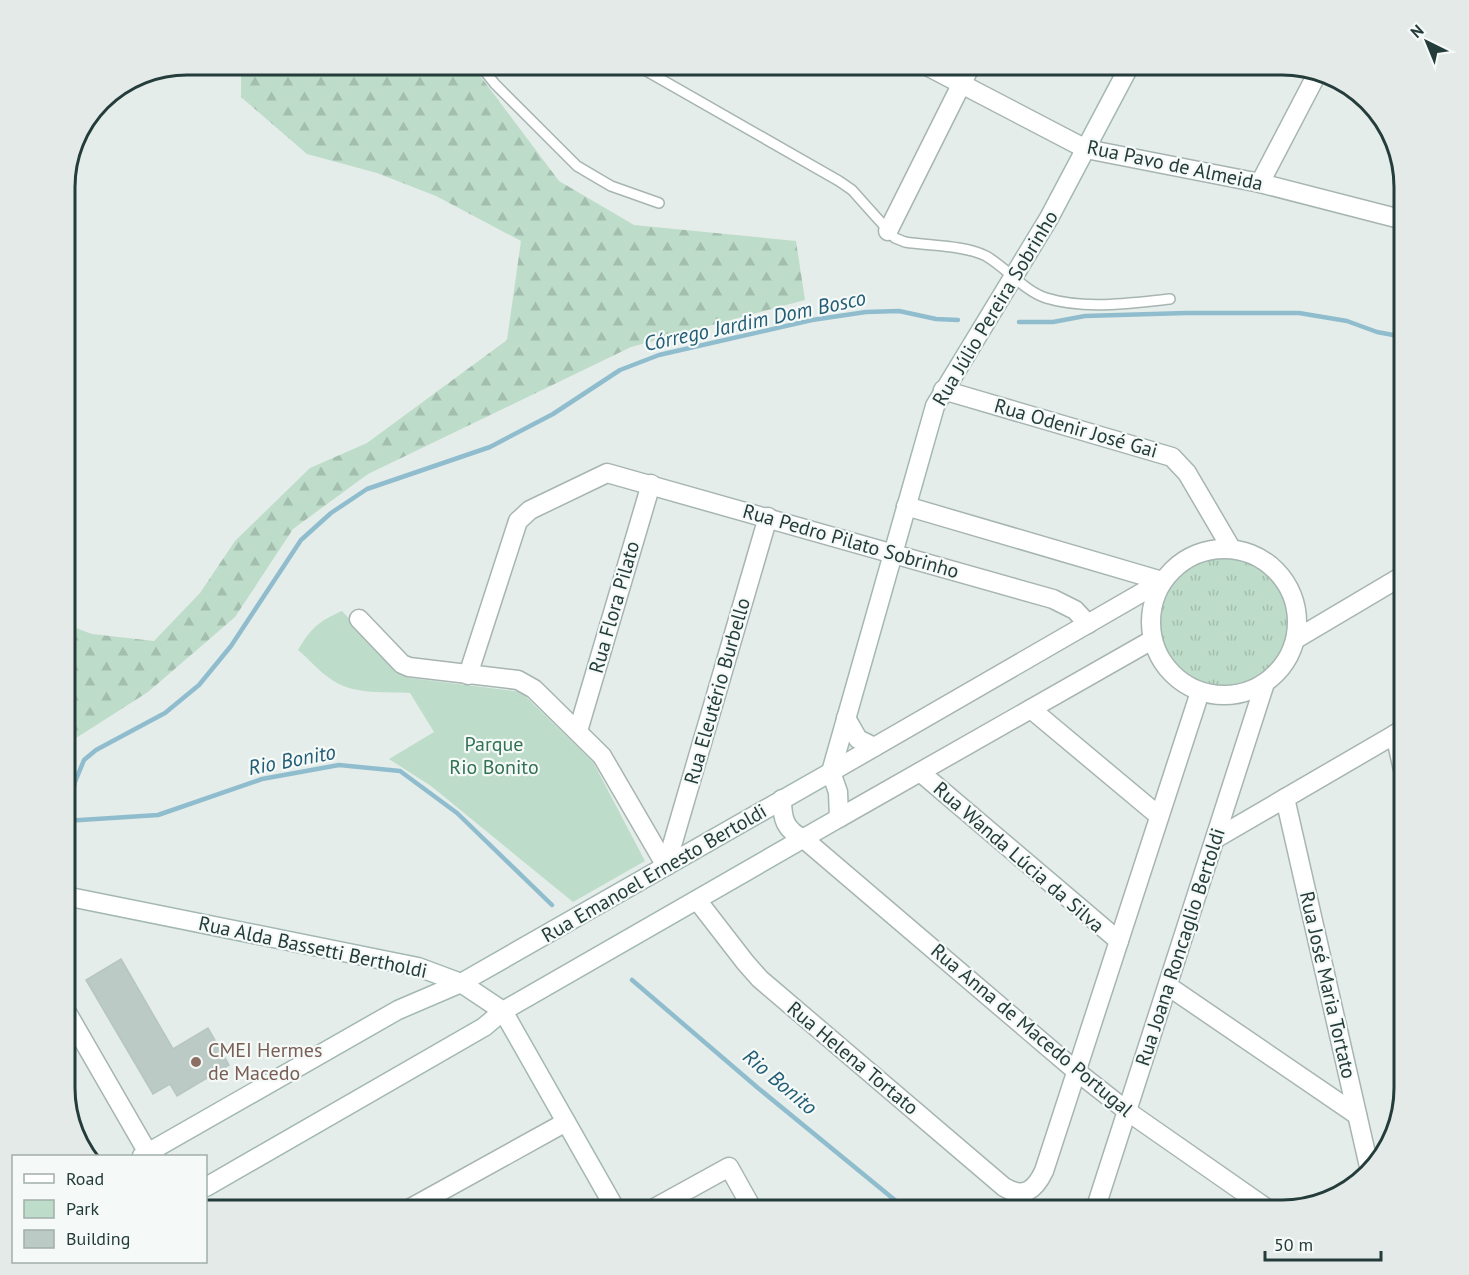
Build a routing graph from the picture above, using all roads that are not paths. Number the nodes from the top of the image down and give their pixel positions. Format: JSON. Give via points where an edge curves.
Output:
{"nodes":[{"id":1,"x":488,"y":75,"type":"edge"},
{"id":2,"x":655,"y":75,"type":"edge"},
{"id":3,"x":945,"y":75,"type":"edge"},
{"id":4,"x":966,"y":75,"type":"edge"},
{"id":5,"x":1124,"y":75,"type":"edge"},
{"id":6,"x":1314,"y":80,"type":"edge"},
{"id":7,"x":961,"y":84,"type":"junction"},
{"id":8,"x":1086,"y":149,"type":"junction"},
{"id":9,"x":1260,"y":183,"type":"junction"},
{"id":10,"x":659,"y":203,"type":"dead end"},
{"id":11,"x":1394,"y":217,"type":"edge"},
{"id":12,"x":888,"y":231,"type":"junction"},
{"id":13,"x":1014,"y":276,"type":"junction"},
{"id":14,"x":1170,"y":299,"type":"dead end"},
{"id":15,"x":943,"y":390,"type":"junction"},
{"id":16,"x":651,"y":484,"type":"junction"},
{"id":17,"x":906,"y":506,"type":"junction"},
{"id":18,"x":768,"y":517,"type":"junction"},
{"id":19,"x":1231,"y":548,"type":"junction"},
{"id":20,"x":893,"y":553,"type":"junction"},
{"id":21,"x":1394,"y":580,"type":"edge"},
{"id":22,"x":1162,"y":581,"type":"junction"},
{"id":23,"x":359,"y":619,"type":"dead end"},
{"id":24,"x":1088,"y":624,"type":"junction"},
{"id":25,"x":1296,"y":639,"type":"junction"},
{"id":26,"x":1152,"y":640,"type":"junction"},
{"id":27,"x":468,"y":675,"type":"junction"},
{"id":28,"x":1265,"y":683,"type":"junction"},
{"id":29,"x":1200,"y":692,"type":"junction"},
{"id":30,"x":1031,"y":709,"type":"junction"},
{"id":31,"x":846,"y":718,"type":"junction"},
{"id":32,"x":578,"y":731,"type":"junction"},
{"id":33,"x":1394,"y":734,"type":"edge"},
{"id":34,"x":874,"y":747,"type":"junction"},
{"id":35,"x":831,"y":771,"type":"junction"},
{"id":36,"x":920,"y":772,"type":"junction"},
{"id":37,"x":1285,"y":798,"type":"junction"},
{"id":38,"x":782,"y":799,"type":"junction"},
{"id":39,"x":1159,"y":816,"type":"junction"},
{"id":40,"x":839,"y":818,"type":"junction"},
{"id":41,"x":804,"y":839,"type":"junction"},
{"id":42,"x":1215,"y":839,"type":"junction"},
{"id":43,"x":666,"y":866,"type":"junction"},
{"id":44,"x":75,"y":899,"type":"edge"},
{"id":45,"x":697,"y":900,"type":"junction"},
{"id":46,"x":1119,"y":941,"type":"junction"},
{"id":47,"x":461,"y":983,"type":"junction"},
{"id":48,"x":1168,"y":986,"type":"junction"},
{"id":49,"x":503,"y":1011,"type":"junction"},
{"id":50,"x":75,"y":1027,"type":"edge"},
{"id":51,"x":1076,"y":1071,"type":"junction"},
{"id":52,"x":1127,"y":1111,"type":"junction"},
{"id":53,"x":1357,"y":1115,"type":"junction"},
{"id":54,"x":566,"y":1122,"type":"junction"},
{"id":55,"x":148,"y":1155,"type":"edge"},
{"id":56,"x":1367,"y":1160,"type":"edge"},
{"id":57,"x":207,"y":1186,"type":"edge"},
{"id":58,"x":425,"y":1200,"type":"edge"},
{"id":59,"x":610,"y":1200,"type":"edge"},
{"id":60,"x":669,"y":1200,"type":"edge"},
{"id":61,"x":747,"y":1200,"type":"edge"},
{"id":62,"x":1098,"y":1200,"type":"edge"},
{"id":63,"x":1255,"y":1200,"type":"edge"}],
"edges":[{"from":1,"to":10,"type":"lane","via":[[577,166],[611,186]]},
{"from":2,"to":12,"type":"lane","via":[[852,189]]},
{"from":3,"to":7,"type":"street","name":"Rua Pavo de Almeida"},
{"from":4,"to":7,"type":"street"},
{"from":5,"to":8,"type":"street","name":"Rua Júlio Pereira Sobrinho"},
{"from":6,"to":9,"type":"street"},
{"from":7,"to":8,"type":"street","name":"Rua Pavo de Almeida"},
{"from":7,"to":12,"type":"street"},
{"from":8,"to":9,"type":"street","name":"Rua Pavo de Almeida"},
{"from":8,"to":13,"type":"street","name":"Rua Júlio Pereira Sobrinho"},
{"from":9,"to":11,"type":"street","name":"Rua Pavo de Almeida"},
{"from":12,"to":13,"type":"lane","via":[[905,242],[983,255]]},
{"from":13,"to":14,"type":"lane","via":[[1043,297],[1072,303]]},
{"from":13,"to":15,"type":"street","name":"Rua Júlio Pereira Sobrinho"},
{"from":15,"to":17,"type":"street","name":"Rua Júlio Pereira Sobrinho","via":[[931,417]]},
{"from":15,"to":19,"type":"street","name":"Rua Odenir José Gai","via":[[1172,456],[1187,473]]},
{"from":16,"to":18,"type":"street","name":"Rua Pedro Pilato Sobrinho"},
{"from":16,"to":27,"type":"street","name":"Rua Pedro Pilato Sobrinho","via":[[607,473],[530,510],[518,521]]},
{"from":16,"to":32,"type":"street","name":"Rua Flora Pilato"},
{"from":17,"to":20,"type":"street","name":"Rua Júlio Pereira Sobrinho"},
{"from":17,"to":22,"type":"street"},
{"from":18,"to":20,"type":"street","name":"Rua Pedro Pilato Sobrinho"},
{"from":18,"to":43,"type":"street","name":"Rua Eleutério Burbello"},
{"from":19,"to":22,"type":"street","via":[[1192,555]]},
{"from":19,"to":25,"type":"street","via":[[1252,553],[1284,579],[1298,618]]},
{"from":20,"to":24,"type":"street","name":"Rua Pedro Pilato Sobrinho","via":[[1053,598],[1075,610]]},
{"from":20,"to":31,"type":"street","name":"Rua Júlio Pereira Sobrinho"},
{"from":21,"to":25,"type":"street"},
{"from":22,"to":24,"type":"street","name":"Rua Emanoel Ernesto Bertoldi"},
{"from":22,"to":26,"type":"street","via":[[1150,619]]},
{"from":23,"to":27,"type":"street","via":[[402,664]]},
{"from":24,"to":34,"type":"street","name":"Rua Emanoel Ernesto Bertoldi"},
{"from":25,"to":28,"type":"street","via":[[1279,671]]},
{"from":26,"to":29,"type":"street","via":[[1162,662],[1178,680]]},
{"from":26,"to":30,"type":"street"},
{"from":27,"to":32,"type":"street","via":[[526,683]]},
{"from":28,"to":29,"type":"street","via":[[1244,693],[1222,696]]},
{"from":28,"to":42,"type":"street","name":"Rua Joana Roncaglio Bertoldi"},
{"from":29,"to":39,"type":"street"},
{"from":30,"to":36,"type":"street"},
{"from":30,"to":39,"type":"street"},
{"from":31,"to":34,"type":"street","via":[[858,738]]},
{"from":31,"to":35,"type":"street","name":"Rua Júlio Pereira Sobrinho"},
{"from":32,"to":43,"type":"street","via":[[608,765]]},
{"from":33,"to":37,"type":"street"},
{"from":34,"to":35,"type":"street","name":"Rua Emanoel Ernesto Bertoldi"},
{"from":35,"to":38,"type":"street","name":"Rua Emanoel Ernesto Bertoldi"},
{"from":35,"to":40,"type":"street","via":[[838,792]]},
{"from":36,"to":40,"type":"street"},
{"from":36,"to":46,"type":"street","name":"Rua Wanda Lúcia da Silva"},
{"from":37,"to":42,"type":"street"},
{"from":37,"to":53,"type":"street","name":"Rua José Maria Tortato"},
{"from":38,"to":41,"type":"street","name":"Rua Anna de Macedo Portugal","via":[[783,821]]},
{"from":38,"to":43,"type":"street","name":"Rua Emanoel Ernesto Bertoldi"},
{"from":39,"to":46,"type":"street"},
{"from":40,"to":41,"type":"street"},
{"from":41,"to":45,"type":"street"},
{"from":41,"to":51,"type":"street","name":"Rua Anna de Macedo Portugal"},
{"from":42,"to":48,"type":"street","name":"Rua Joana Roncaglio Bertoldi"},
{"from":43,"to":47,"type":"street","name":"Rua Emanoel Ernesto Bertoldi"},
{"from":44,"to":47,"type":"street","name":"Rua Alda Bassetti Bertholdi","via":[[418,967]]},
{"from":45,"to":49,"type":"street"},
{"from":45,"to":51,"type":"street","name":"Rua Helena Tortato","via":[[760,979],[1004,1187],[1018,1194],[1027,1192],[1044,1171]]},
{"from":46,"to":51,"type":"street"},
{"from":47,"to":49,"type":"street","name":"Rua Alda Bassetti Bertholdi"},
{"from":47,"to":55,"type":"street","name":"Rua Emanoel Ernesto Bertoldi","via":[[398,1010]]},
{"from":48,"to":52,"type":"street","name":"Rua Joana Roncaglio Bertoldi"},
{"from":48,"to":53,"type":"street"},
{"from":49,"to":54,"type":"street","name":"Rua Alda Bassetti Bertholdi"},
{"from":49,"to":57,"type":"street","via":[[484,1028]]},
{"from":50,"to":55,"type":"street"},
{"from":51,"to":52,"type":"street","name":"Rua Anna de Macedo Portugal"},
{"from":52,"to":62,"type":"street","name":"Rua Joana Roncaglio Bertoldi"},
{"from":52,"to":63,"type":"street","name":"Rua Anna de Macedo Portugal"},
{"from":53,"to":56,"type":"street","name":"Rua José Maria Tortato"},
{"from":54,"to":58,"type":"street"},
{"from":54,"to":59,"type":"street","name":"Rua Alda Bassetti Bertholdi"},
{"from":60,"to":61,"type":"street","via":[[729,1167]]}]}
